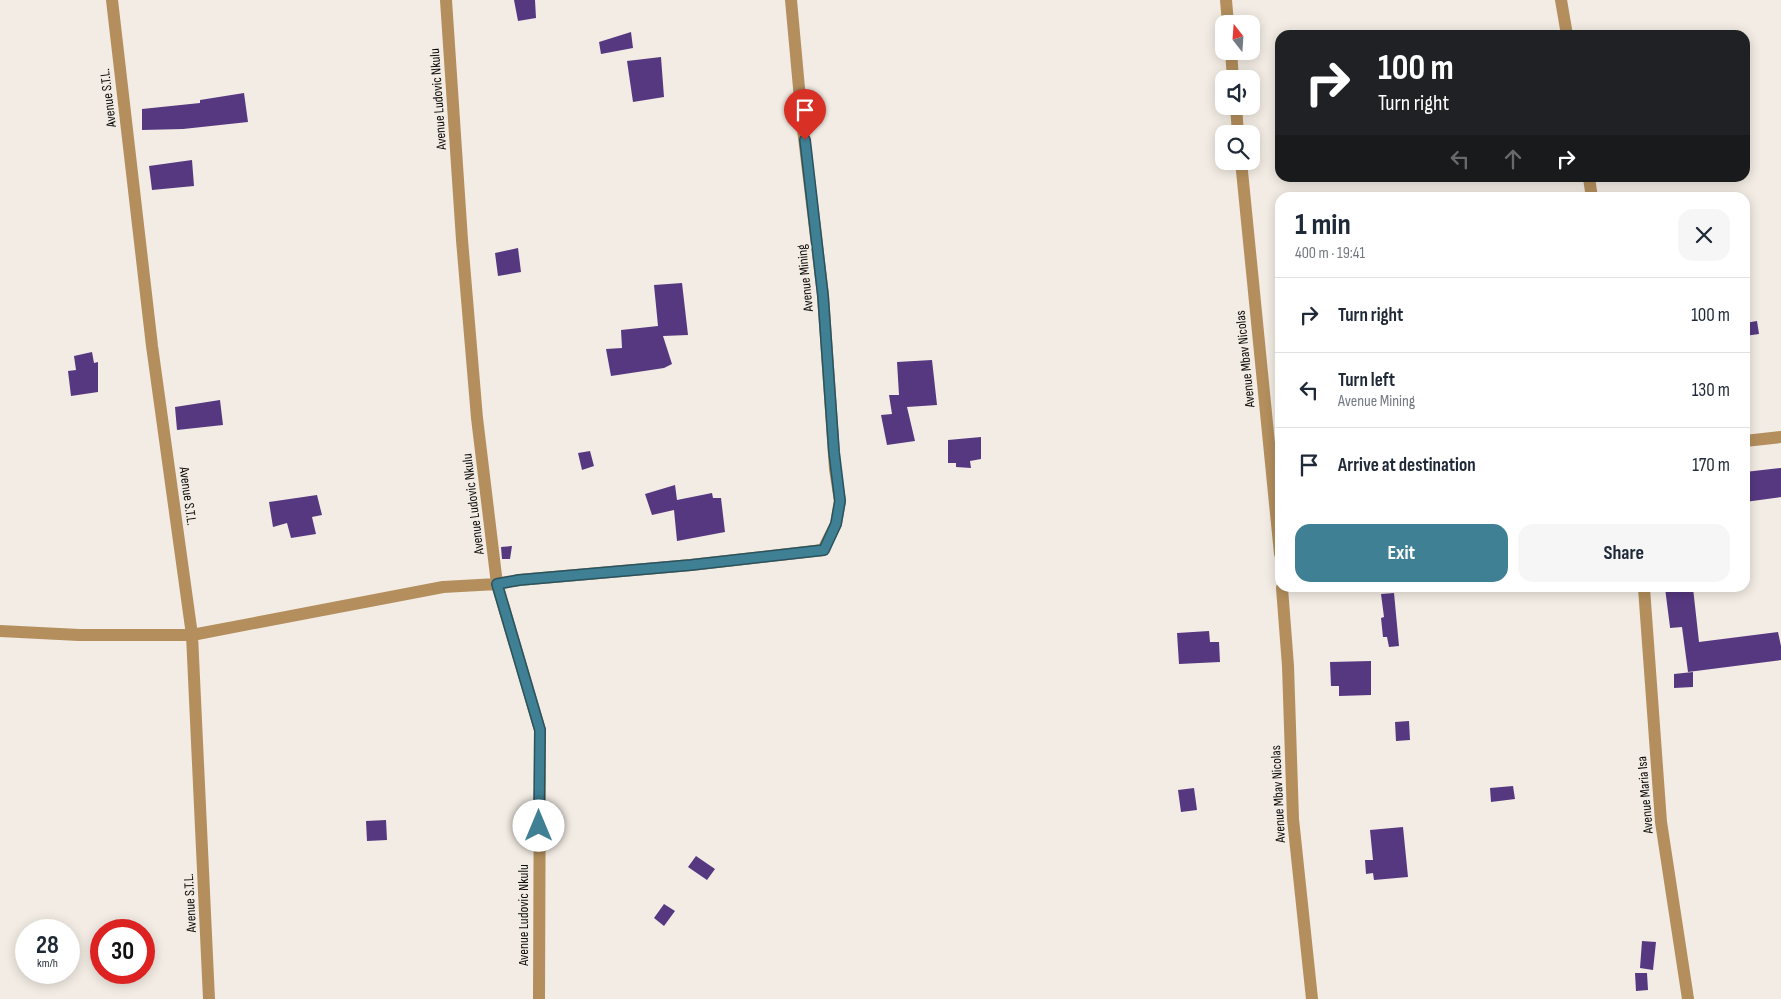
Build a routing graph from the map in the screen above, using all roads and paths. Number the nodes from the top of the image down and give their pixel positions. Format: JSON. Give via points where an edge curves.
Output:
{"nodes":[{"id":1,"x":112,"y":0,"type":"edge"},
{"id":2,"x":446,"y":0,"type":"edge"},
{"id":3,"x":791,"y":0,"type":"edge"},
{"id":4,"x":1226,"y":0,"type":"edge"},
{"id":5,"x":1561,"y":0,"type":"edge"},
{"id":6,"x":1227,"y":15,"type":"edge"},
{"id":7,"x":1565,"y":30,"type":"edge"},
{"id":8,"x":1242,"y":170,"type":"edge"},
{"id":9,"x":1781,"y":437,"type":"edge"},
{"id":10,"x":1750,"y":440,"type":"edge"},
{"id":11,"x":1275,"y":478,"type":"edge"},
{"id":12,"x":497,"y":584,"type":"junction"},
{"id":13,"x":1282,"y":592,"type":"edge"},
{"id":14,"x":1644,"y":592,"type":"edge"},
{"id":15,"x":0,"y":631,"type":"edge"},
{"id":16,"x":192,"y":635,"type":"junction"},
{"id":17,"x":209,"y":999,"type":"edge"},
{"id":18,"x":539,"y":999,"type":"edge"},
{"id":19,"x":1312,"y":999,"type":"edge"},
{"id":20,"x":1688,"y":999,"type":"edge"}],
"edges":[{"from":1,"to":16,"type":"street","name":"Avenue S.T.L.","via":[[152,346]]},
{"from":2,"to":12,"type":"street","name":"Avenue Ludovic Nkulu","via":[[476,408]]},
{"from":3,"to":12,"type":"street","name":"Avenue Mining","via":[[823,296],[840,501],[836,524],[824,550]]},
{"from":4,"to":6,"type":"street"},
{"from":5,"to":7,"type":"street"},
{"from":8,"to":11,"type":"street","name":"Avenue Mbav Nicolas"},
{"from":9,"to":10,"type":"street"},
{"from":12,"to":16,"type":"street","via":[[443,587]]},
{"from":12,"to":18,"type":"street","name":"Avenue Ludovic Nkulu","via":[[540,730]]},
{"from":13,"to":19,"type":"street","name":"Avenue Mbav Nicolas","via":[[1293,819]]},
{"from":14,"to":20,"type":"street","name":"Avenue Maria Isa","via":[[1661,822]]},
{"from":15,"to":16,"type":"street"},
{"from":16,"to":17,"type":"street","name":"Avenue S.T.L."}]}
